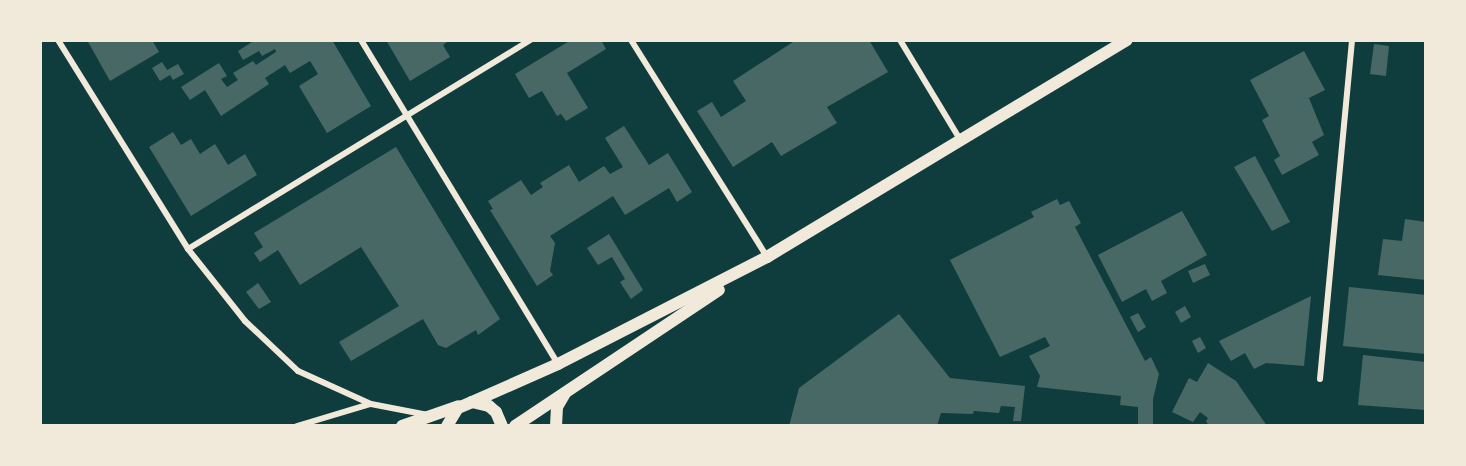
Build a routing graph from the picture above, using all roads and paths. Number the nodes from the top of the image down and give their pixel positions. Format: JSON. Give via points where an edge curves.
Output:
{"nodes":[{"id":1,"x":58,"y":40,"type":"edge"},
{"id":2,"x":361,"y":40,"type":"edge"},
{"id":3,"x":531,"y":40,"type":"edge"},
{"id":4,"x":631,"y":40,"type":"edge"},
{"id":5,"x":900,"y":40,"type":"edge"},
{"id":6,"x":1127,"y":40,"type":"edge"},
{"id":7,"x":1352,"y":40,"type":"edge"},
{"id":8,"x":406,"y":118,"type":"junction"},
{"id":9,"x":961,"y":142,"type":"junction"},
{"id":10,"x":188,"y":249,"type":"junction"},
{"id":11,"x":768,"y":257,"type":"junction"},
{"id":12,"x":558,"y":364,"type":"junction"},
{"id":13,"x":1320,"y":379,"type":"dead end"},
{"id":14,"x":565,"y":392,"type":"junction"},
{"id":15,"x":468,"y":403,"type":"junction"},
{"id":16,"x":371,"y":404,"type":"junction"},
{"id":17,"x":431,"y":415,"type":"junction"},
{"id":18,"x":503,"y":424,"type":"edge"},
{"id":19,"x":297,"y":426,"type":"edge"},
{"id":20,"x":402,"y":426,"type":"edge"},
{"id":21,"x":447,"y":426,"type":"edge"},
{"id":22,"x":515,"y":426,"type":"edge"},
{"id":23,"x":556,"y":426,"type":"edge"}],
"edges":[{"from":1,"to":10,"type":"street"},
{"from":2,"to":8,"type":"street"},
{"from":3,"to":8,"type":"street"},
{"from":4,"to":11,"type":"street"},
{"from":5,"to":9,"type":"street"},
{"from":6,"to":9,"type":"main road"},
{"from":7,"to":13,"type":"street"},
{"from":8,"to":10,"type":"street"},
{"from":8,"to":12,"type":"street"},
{"from":9,"to":11,"type":"main road"},
{"from":10,"to":16,"type":"street","via":[[245,321],[298,371]]},
{"from":11,"to":12,"type":"main road"},
{"from":11,"to":14,"type":"main road"},
{"from":12,"to":15,"type":"main road"},
{"from":14,"to":22,"type":"main road"},
{"from":14,"to":23,"type":"main road"},
{"from":15,"to":17,"type":"main road"},
{"from":15,"to":18,"type":"main road","via":[[489,406]]},
{"from":15,"to":21,"type":"main road","via":[[453,413]]},
{"from":16,"to":17,"type":"street"},
{"from":16,"to":19,"type":"street"},
{"from":17,"to":20,"type":"main road"}]}
